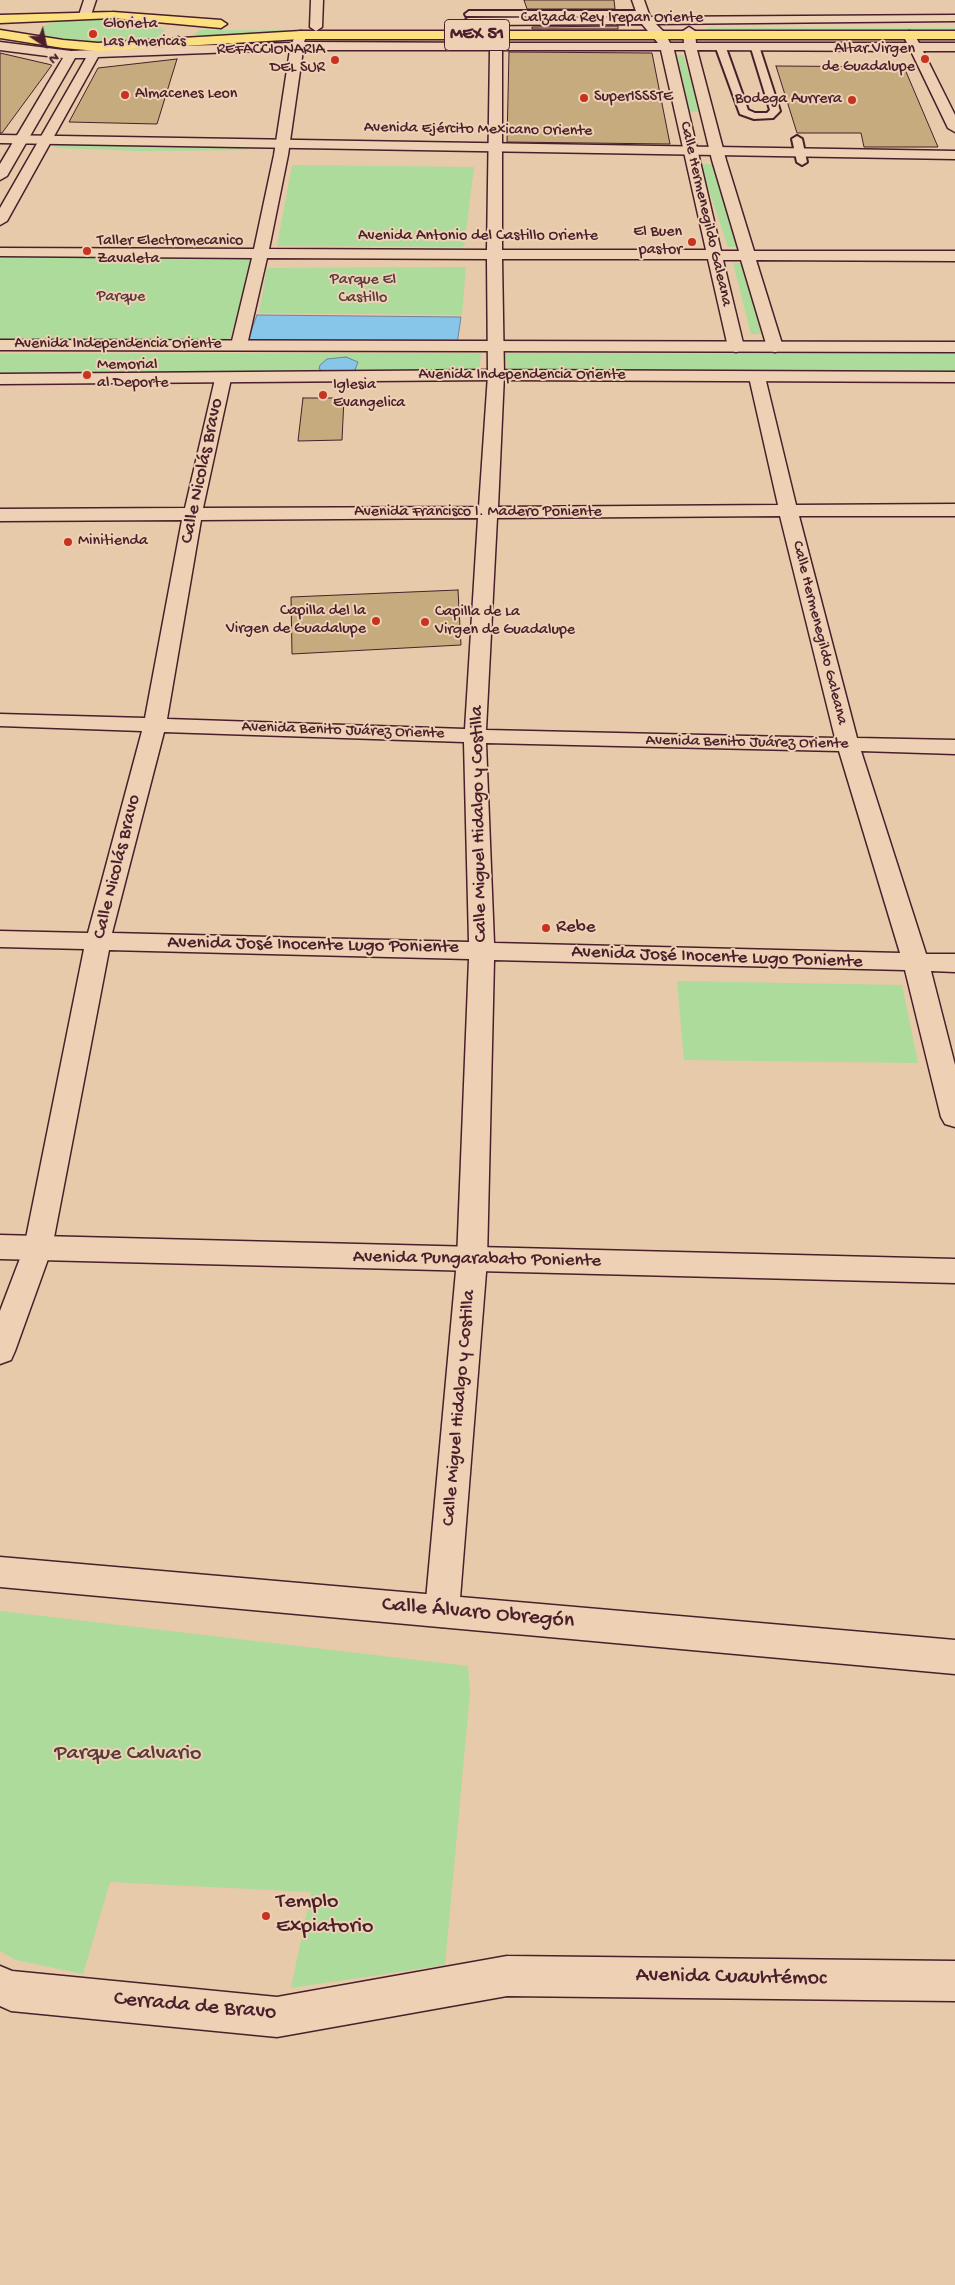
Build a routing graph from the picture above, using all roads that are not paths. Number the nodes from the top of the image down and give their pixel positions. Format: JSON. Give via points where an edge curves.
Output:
{"nodes":[{"id":1,"x":90,"y":0,"type":"edge"},
{"id":2,"x":317,"y":0,"type":"edge"},
{"id":3,"x":638,"y":0,"type":"edge"},
{"id":4,"x":908,"y":6,"type":"dead end"},
{"id":5,"x":928,"y":6,"type":"dead end"},
{"id":6,"x":85,"y":15,"type":"junction"},
{"id":7,"x":40,"y":18,"type":"junction"},
{"id":8,"x":955,"y":18,"type":"edge"},
{"id":9,"x":0,"y":19,"type":"edge"},
{"id":10,"x":645,"y":20,"type":"junction"},
{"id":11,"x":179,"y":21,"type":"junction"},
{"id":12,"x":468,"y":21,"type":"junction"},
{"id":13,"x":939,"y":22,"type":"junction"},
{"id":14,"x":232,"y":25,"type":"dead end"},
{"id":15,"x":251,"y":26,"type":"dead end"},
{"id":16,"x":921,"y":26,"type":"junction"},
{"id":17,"x":955,"y":26,"type":"edge"},
{"id":18,"x":316,"y":27,"type":"junction"},
{"id":19,"x":0,"y":34,"type":"edge"},
{"id":20,"x":909,"y":35,"type":"junction"},
{"id":21,"x":955,"y":35,"type":"edge"},
{"id":22,"x":689,"y":36,"type":"junction"},
{"id":23,"x":24,"y":38,"type":"junction"},
{"id":24,"x":178,"y":41,"type":"junction"},
{"id":25,"x":299,"y":41,"type":"junction"},
{"id":26,"x":496,"y":41,"type":"junction"},
{"id":27,"x":664,"y":42,"type":"junction"},
{"id":28,"x":0,"y":46,"type":"edge"},
{"id":29,"x":935,"y":47,"type":"junction"},
{"id":30,"x":955,"y":47,"type":"edge"},
{"id":31,"x":721,"y":48,"type":"junction"},
{"id":32,"x":756,"y":48,"type":"junction"},
{"id":33,"x":915,"y":48,"type":"junction"},
{"id":34,"x":168,"y":50,"type":"junction"},
{"id":35,"x":94,"y":54,"type":"junction"},
{"id":36,"x":71,"y":55,"type":"junction"},
{"id":37,"x":941,"y":60,"type":"dead end"},
{"id":38,"x":56,"y":82,"type":"junction"},
{"id":39,"x":78,"y":82,"type":"junction"},
{"id":40,"x":940,"y":98,"type":"junction"},
{"id":41,"x":955,"y":98,"type":"edge"},
{"id":42,"x":708,"y":114,"type":"junction"},
{"id":43,"x":682,"y":115,"type":"junction"},
{"id":44,"x":955,"y":128,"type":"edge"},
{"id":45,"x":0,"y":139,"type":"edge"},
{"id":46,"x":20,"y":144,"type":"junction"},
{"id":47,"x":42,"y":144,"type":"junction"},
{"id":48,"x":0,"y":148,"type":"edge"},
{"id":49,"x":282,"y":150,"type":"junction"},
{"id":50,"x":494,"y":153,"type":"junction"},
{"id":51,"x":691,"y":155,"type":"junction"},
{"id":52,"x":955,"y":155,"type":"edge"},
{"id":53,"x":718,"y":156,"type":"junction"},
{"id":54,"x":885,"y":158,"type":"junction"},
{"id":55,"x":955,"y":163,"type":"edge"},
{"id":56,"x":0,"y":176,"type":"edge"},
{"id":57,"x":0,"y":221,"type":"edge"},
{"id":58,"x":0,"y":252,"type":"edge"},
{"id":59,"x":261,"y":254,"type":"junction"},
{"id":60,"x":494,"y":254,"type":"junction"},
{"id":61,"x":714,"y":255,"type":"junction"},
{"id":62,"x":747,"y":256,"type":"junction"},
{"id":63,"x":955,"y":256,"type":"edge"},
{"id":64,"x":0,"y":344,"type":"edge"},
{"id":65,"x":239,"y":345,"type":"junction"},
{"id":66,"x":955,"y":346,"type":"edge"},
{"id":67,"x":497,"y":347,"type":"junction"},
{"id":68,"x":775,"y":347,"type":"junction"},
{"id":69,"x":736,"y":348,"type":"junction"},
{"id":70,"x":496,"y":375,"type":"junction"},
{"id":71,"x":757,"y":377,"type":"junction"},
{"id":72,"x":955,"y":377,"type":"edge"},
{"id":73,"x":0,"y":379,"type":"edge"},
{"id":74,"x":223,"y":379,"type":"junction"},
{"id":75,"x":788,"y":510,"type":"junction"},
{"id":76,"x":955,"y":510,"type":"edge"},
{"id":77,"x":193,"y":513,"type":"junction"},
{"id":78,"x":488,"y":513,"type":"junction"},
{"id":79,"x":0,"y":515,"type":"edge"},
{"id":80,"x":0,"y":720,"type":"edge"},
{"id":81,"x":155,"y":724,"type":"junction"},
{"id":82,"x":475,"y":736,"type":"junction"},
{"id":83,"x":848,"y":746,"type":"junction"},
{"id":84,"x":955,"y":747,"type":"edge"},
{"id":85,"x":0,"y":939,"type":"edge"},
{"id":86,"x":98,"y":941,"type":"junction"},
{"id":87,"x":482,"y":951,"type":"junction"},
{"id":88,"x":916,"y":963,"type":"junction"},
{"id":89,"x":955,"y":963,"type":"edge"},
{"id":90,"x":955,"y":1117,"type":"edge"},
{"id":91,"x":0,"y":1247,"type":"edge"},
{"id":92,"x":38,"y":1248,"type":"junction"},
{"id":93,"x":472,"y":1260,"type":"junction"},
{"id":94,"x":955,"y":1271,"type":"edge"},
{"id":95,"x":0,"y":1352,"type":"edge"},
{"id":96,"x":0,"y":1572,"type":"edge"},
{"id":97,"x":442,"y":1611,"type":"junction"},
{"id":98,"x":955,"y":1656,"type":"edge"},
{"id":99,"x":507,"y":1976,"type":"joint"},
{"id":100,"x":955,"y":1981,"type":"edge"},
{"id":101,"x":0,"y":1986,"type":"edge"}],
"edges":[{"from":1,"to":6,"type":"street"},
{"from":2,"to":18,"type":"street"},
{"from":3,"to":10,"type":"street"},
{"from":4,"to":16,"type":"street"},
{"from":5,"to":13,"type":"street"},
{"from":6,"to":7,"type":"main road"},
{"from":6,"to":11,"type":"main road"},
{"from":7,"to":9,"type":"main road"},
{"from":7,"to":23,"type":"main road","via":[[20,26]]},
{"from":8,"to":13,"type":"street"},
{"from":10,"to":12,"type":"main road","name":"Calzada Rey Irepan Oriente","number":"MEX 51"},
{"from":10,"to":16,"type":"street"},
{"from":10,"to":22,"type":"main road","name":"Calzada Rey Irepan Oriente","number":"MEX 51"},
{"from":10,"to":27,"type":"street"},
{"from":11,"to":14,"type":"main road"},
{"from":11,"to":24,"type":"main road","via":[[185,32]]},
{"from":12,"to":18,"type":"main road","name":"Calzada Rey Irepan Oriente","number":"MEX 51"},
{"from":12,"to":25,"type":"main road","name":"Calzada Rey Irepan Oriente","number":"MEX 51"},
{"from":12,"to":26,"type":"main road","name":"Calzada Rey Irepan Oriente","number":"MEX 51"},
{"from":13,"to":16,"type":"main road","name":"Calzada Rey Irepan Oriente","number":"MEX 51"},
{"from":13,"to":17,"type":"main road","name":"Calzada Rey Irepan Oriente","number":"MEX 51"},
{"from":15,"to":18,"type":"main road","name":"Calzada Rey Irepan Oriente","number":"MEX 51"},
{"from":16,"to":20,"type":"main road","name":"Calzada Rey Irepan Oriente","number":"MEX 51"},
{"from":16,"to":21,"type":"main road","name":"Calzada Rey Irepan Oriente","number":"MEX 51"},
{"from":16,"to":22,"type":"main road","name":"Calzada Rey Irepan Oriente","number":"MEX 51"},
{"from":16,"to":29,"type":"street"},
{"from":19,"to":23,"type":"main road","name":"Calzada Rey Irepan Oriente","number":"MEX 51"},
{"from":20,"to":22,"type":"main road","name":"Calzada Rey Irepan Oriente","number":"MEX 51"},
{"from":20,"to":33,"type":"street"},
{"from":22,"to":27,"type":"street"},
{"from":22,"to":31,"type":"street"},
{"from":22,"to":42,"type":"street","name":"Calle Hermenegildo Galeana"},
{"from":23,"to":24,"type":"main road","name":"Calzada Rey Irepan Oriente","number":"MEX 51","via":[[98,47]]},
{"from":24,"to":25,"type":"main road","name":"Calzada Rey Irepan Oriente","number":"MEX 51"},
{"from":24,"to":34,"type":"street"},
{"from":25,"to":26,"type":"street"},
{"from":25,"to":34,"type":"street"},
{"from":25,"to":49,"type":"street"},
{"from":26,"to":27,"type":"street"},
{"from":26,"to":50,"type":"street","name":"Calle Miguel Hidalgo y Costilla"},
{"from":27,"to":43,"type":"street","name":"Calle Hermenegildo Galeana"},
{"from":28,"to":36,"type":"street"},
{"from":29,"to":30,"type":"street"},
{"from":29,"to":33,"type":"street"},
{"from":29,"to":37,"type":"street"},
{"from":31,"to":32,"type":"street"},
{"from":31,"to":32,"type":"lane","via":[[744,112],[769,116],[775,111]]},
{"from":32,"to":33,"type":"street"},
{"from":33,"to":40,"type":"street"},
{"from":34,"to":35,"type":"street"},
{"from":35,"to":36,"type":"street"},
{"from":35,"to":39,"type":"street"},
{"from":36,"to":38,"type":"street"},
{"from":38,"to":39,"type":"street"},
{"from":38,"to":46,"type":"street"},
{"from":39,"to":47,"type":"street"},
{"from":40,"to":41,"type":"street"},
{"from":40,"to":44,"type":"street"},
{"from":42,"to":43,"type":"street"},
{"from":42,"to":53,"type":"street","name":"Calle Hermenegildo Galeana"},
{"from":43,"to":51,"type":"street","name":"Calle Hermenegildo Galeana"},
{"from":45,"to":46,"type":"street","name":"Avenida Ejército Mexicano Oriente"},
{"from":46,"to":47,"type":"street","name":"Avenida Ejército Mexicano Oriente"},
{"from":46,"to":48,"type":"street","name":"Avenida Ejército Mexicano Oriente"},
{"from":46,"to":56,"type":"street"},
{"from":47,"to":49,"type":"street","name":"Avenida Ejército Mexicano Oriente"},
{"from":47,"to":57,"type":"street"},
{"from":49,"to":50,"type":"street","name":"Avenida Ejército Mexicano Oriente"},
{"from":49,"to":59,"type":"street"},
{"from":50,"to":51,"type":"street","name":"Avenida Ejército Mexicano Oriente"},
{"from":50,"to":60,"type":"street","name":"Calle Miguel Hidalgo y Costilla"},
{"from":51,"to":53,"type":"street","name":"Avenida Ejército Mexicano Oriente"},
{"from":51,"to":61,"type":"street","name":"Calle Hermenegildo Galeana"},
{"from":52,"to":54,"type":"street"},
{"from":53,"to":54,"type":"street","name":"Avenida Ejército Mexicano Oriente","via":[[799,151]]},
{"from":53,"to":62,"type":"street","name":"Calle Hermenegildo Galeana"},
{"from":54,"to":55,"type":"street"},
{"from":58,"to":59,"type":"street","name":"Avenida Antonio del Castillo Oriente"},
{"from":59,"to":60,"type":"street","name":"Avenida Antonio del Castillo Oriente"},
{"from":59,"to":65,"type":"street"},
{"from":60,"to":61,"type":"street","name":"Avenida Antonio del Castillo Oriente"},
{"from":60,"to":67,"type":"street","name":"Calle Miguel Hidalgo y Costilla"},
{"from":61,"to":62,"type":"street","name":"Avenida Antonio del Castillo Oriente"},
{"from":61,"to":69,"type":"street","name":"Calle Hermenegildo Galeana"},
{"from":62,"to":63,"type":"street","name":"Avenida Antonio del Castillo Oriente"},
{"from":62,"to":68,"type":"street","name":"Calle Hermenegildo Galeana"},
{"from":64,"to":65,"type":"street","name":"Avenida Independencia Oriente"},
{"from":65,"to":67,"type":"street","name":"Avenida Independencia Oriente"},
{"from":66,"to":68,"type":"street","name":"Avenida Independencia Oriente"},
{"from":67,"to":69,"type":"street","name":"Avenida Independencia Oriente"},
{"from":67,"to":70,"type":"street","name":"Calle Miguel Hidalgo y Costilla"},
{"from":68,"to":69,"type":"street","name":"Avenida Independencia Oriente"},
{"from":70,"to":71,"type":"street","name":"Avenida Independencia Oriente"},
{"from":70,"to":74,"type":"street","name":"Avenida Independencia Oriente"},
{"from":70,"to":78,"type":"street","name":"Calle Miguel Hidalgo y Costilla"},
{"from":71,"to":72,"type":"street","name":"Avenida Independencia Oriente"},
{"from":71,"to":75,"type":"street","name":"Calle Hermenegildo Galeana"},
{"from":73,"to":74,"type":"street","name":"Avenida Independencia Oriente"},
{"from":74,"to":77,"type":"street","name":"Calle Nicolás Bravo"},
{"from":75,"to":76,"type":"street","name":"Avenida Francisco I. Madero Poniente"},
{"from":75,"to":78,"type":"street","name":"Avenida Francisco I. Madero Poniente"},
{"from":75,"to":83,"type":"street","name":"Calle Hermenegildo Galeana"},
{"from":77,"to":78,"type":"street","name":"Avenida Francisco I. Madero Poniente"},
{"from":77,"to":79,"type":"street","name":"Avenida Francisco I. Madero Poniente"},
{"from":77,"to":81,"type":"street","name":"Calle Nicolás Bravo"},
{"from":78,"to":82,"type":"street","name":"Calle Miguel Hidalgo y Costilla"},
{"from":80,"to":81,"type":"street","name":"Avenida Benito Juárez Oriente"},
{"from":81,"to":82,"type":"street","name":"Avenida Benito Juárez Oriente"},
{"from":81,"to":86,"type":"street","name":"Calle Nicolás Bravo"},
{"from":82,"to":83,"type":"street","name":"Avenida Benito Juárez Oriente"},
{"from":82,"to":87,"type":"street","name":"Calle Miguel Hidalgo y Costilla"},
{"from":83,"to":84,"type":"street","name":"Avenida Benito Juárez Oriente"},
{"from":83,"to":88,"type":"street","name":"Calle Hermenegildo Galeana"},
{"from":85,"to":86,"type":"street","name":"Avenida José Inocente Lugo Poniente"},
{"from":86,"to":87,"type":"street","name":"Avenida José Inocente Lugo Poniente"},
{"from":86,"to":92,"type":"street","name":"Calle Nicolás Bravo"},
{"from":87,"to":88,"type":"street","name":"Avenida José Inocente Lugo Poniente"},
{"from":87,"to":93,"type":"street","name":"Calle Miguel Hidalgo y Costilla"},
{"from":88,"to":89,"type":"street","name":"Avenida José Inocente Lugo Poniente"},
{"from":88,"to":90,"type":"street","name":"Calle Hermenegildo Galeana"},
{"from":91,"to":92,"type":"street","name":"Avenida Pungarabato Poniente"},
{"from":92,"to":93,"type":"street","name":"Avenida Pungarabato Poniente"},
{"from":92,"to":95,"type":"street","name":"Calle Nicolás Bravo"},
{"from":93,"to":94,"type":"street","name":"Avenida Pungarabato Poniente"},
{"from":93,"to":97,"type":"street","name":"Calle Miguel Hidalgo y Costilla"},
{"from":96,"to":97,"type":"street","name":"Calle Álvaro Obregón"},
{"from":97,"to":98,"type":"street","name":"Calle Álvaro Obregón"},
{"from":99,"to":100,"type":"street","name":"Avenida Cuauhtémoc"},
{"from":99,"to":101,"type":"street","name":"Cerrada de Bravo","via":[[278,2017],[11,1991]]}]}
